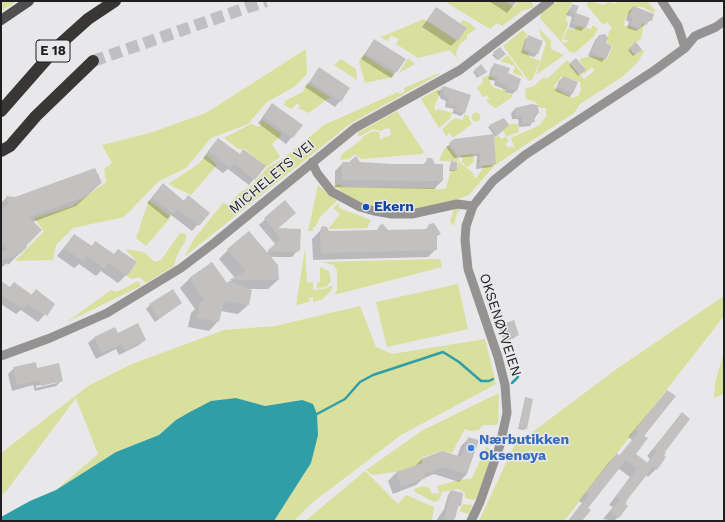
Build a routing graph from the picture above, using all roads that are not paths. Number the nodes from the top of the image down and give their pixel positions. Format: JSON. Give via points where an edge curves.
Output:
{"nodes":[{"id":1,"x":30,"y":1,"type":"edge"},
{"id":2,"x":115,"y":1,"type":"edge"},
{"id":3,"x":550,"y":1,"type":"edge"},
{"id":4,"x":662,"y":1,"type":"edge"},
{"id":5,"x":1,"y":20,"type":"edge"},
{"id":6,"x":724,"y":21,"type":"edge"},
{"id":7,"x":685,"y":48,"type":"junction"},
{"id":8,"x":93,"y":61,"type":"tunnel mouth"},
{"id":9,"x":1,"y":111,"type":"edge"},
{"id":10,"x":1,"y":151,"type":"edge"},
{"id":11,"x":312,"y":162,"type":"junction"},
{"id":12,"x":473,"y":206,"type":"junction"},
{"id":13,"x":1,"y":356,"type":"edge"},
{"id":14,"x":471,"y":521,"type":"edge"}],
"edges":[{"from":1,"to":5,"type":"main road"},
{"from":2,"to":9,"type":"highway","number":"E 18","via":[[88,19],[59,45]]},
{"from":3,"to":11,"type":"street","name":"MICHELETS VEI","via":[[469,64],[365,122]]},
{"from":4,"to":7,"type":"street","via":[[678,26]]},
{"from":6,"to":7,"type":"street","via":[[695,36]]},
{"from":7,"to":12,"type":"street","name":"OKSENØYVEIEN","via":[[524,156],[493,181]]},
{"from":8,"to":10,"type":"highway","number":"E 18","via":[[36,116],[10,146]]},
{"from":11,"to":12,"type":"street","via":[[332,192],[374,212],[412,214],[457,204]]},
{"from":11,"to":13,"type":"street","name":"MICHELETS VEI","via":[[212,244],[148,288],[106,313]]},
{"from":12,"to":14,"type":"street","name":"OKSENØYVEIEN","via":[[466,226],[468,269],[498,357],[505,385],[506,413],[500,445]]}]}
